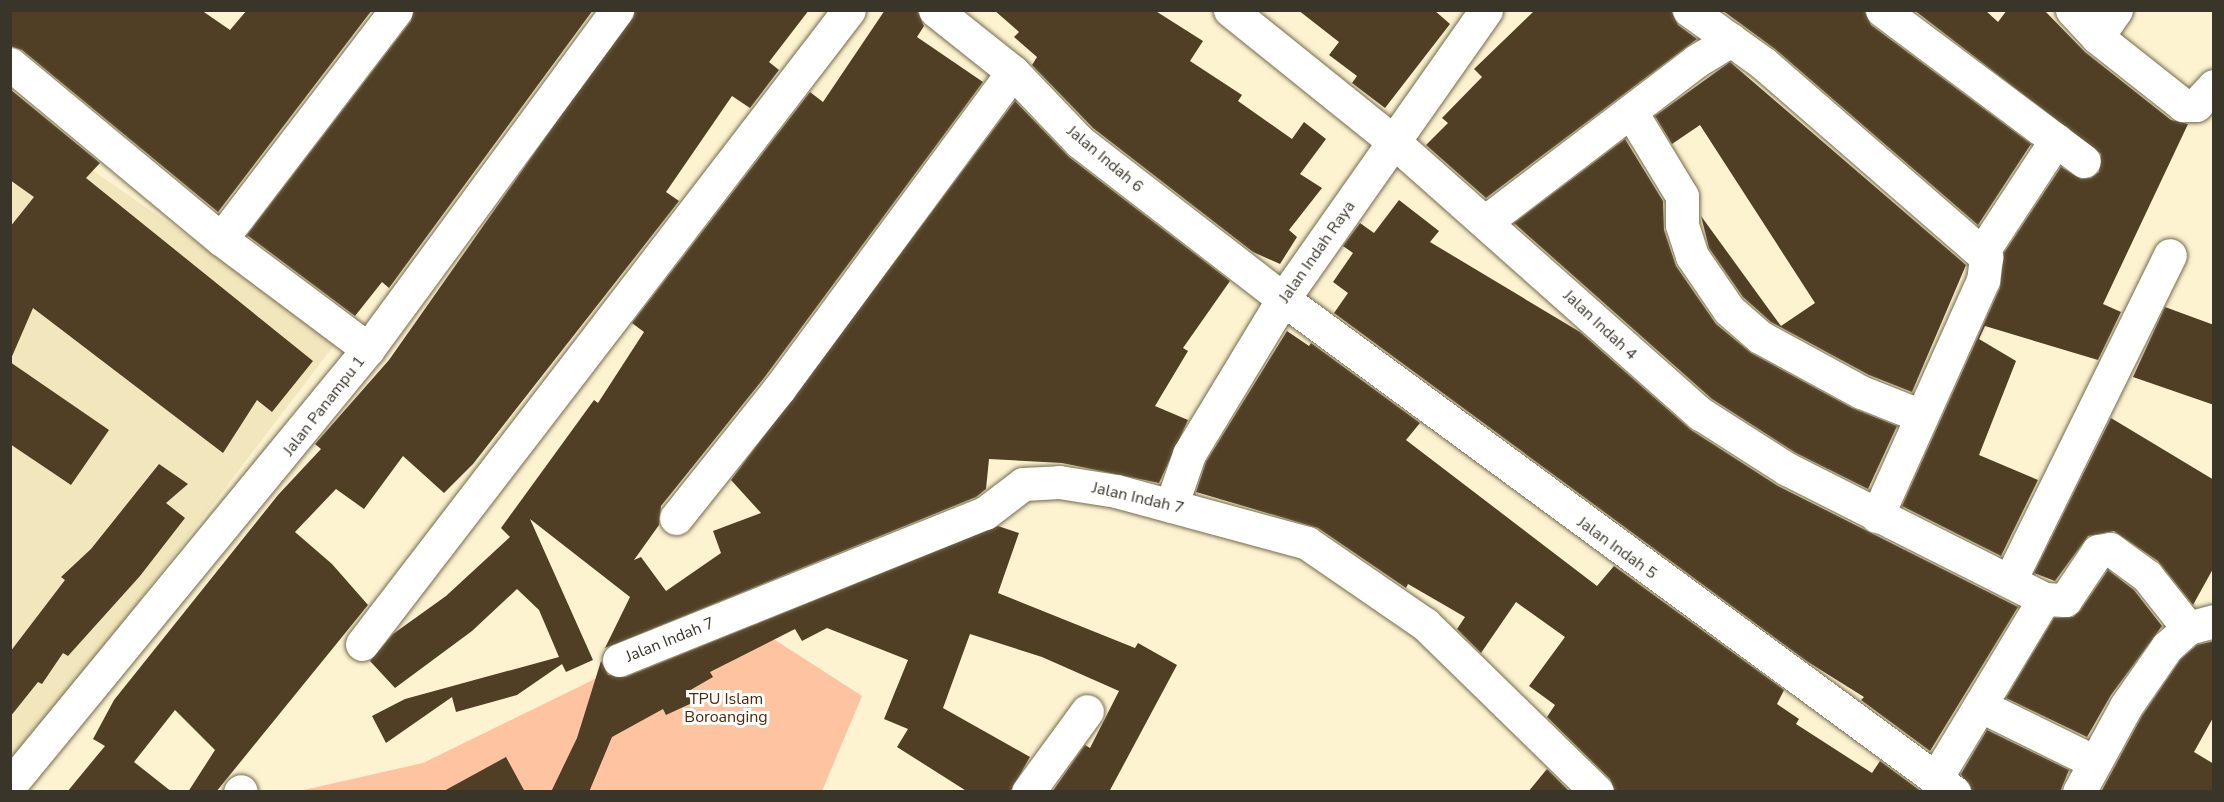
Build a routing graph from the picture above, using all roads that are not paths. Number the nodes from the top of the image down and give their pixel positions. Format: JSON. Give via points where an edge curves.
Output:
{"nodes":[{"id":1,"x":396,"y":10,"type":"edge"},
{"id":2,"x":617,"y":10,"type":"edge"},
{"id":3,"x":849,"y":10,"type":"edge"},
{"id":4,"x":934,"y":10,"type":"edge"},
{"id":5,"x":1230,"y":10,"type":"edge"},
{"id":6,"x":1486,"y":10,"type":"edge"},
{"id":7,"x":1689,"y":10,"type":"edge"},
{"id":8,"x":1882,"y":10,"type":"edge"},
{"id":9,"x":2072,"y":10,"type":"edge"},
{"id":10,"x":2116,"y":10,"type":"edge"},
{"id":11,"x":2097,"y":37,"type":"junction"},
{"id":12,"x":1731,"y":40,"type":"junction"},
{"id":13,"x":10,"y":64,"type":"edge"},
{"id":14,"x":1013,"y":72,"type":"junction"},
{"id":15,"x":2214,"y":86,"type":"edge"},
{"id":16,"x":1631,"y":111,"type":"junction"},
{"id":17,"x":2056,"y":140,"type":"junction"},
{"id":18,"x":1393,"y":141,"type":"junction"},
{"id":19,"x":2084,"y":161,"type":"dead end"},
{"id":20,"x":1485,"y":222,"type":"junction"},
{"id":21,"x":221,"y":239,"type":"junction"},
{"id":22,"x":1983,"y":251,"type":"junction"},
{"id":23,"x":2170,"y":255,"type":"dead end"},
{"id":24,"x":1283,"y":299,"type":"junction"},
{"id":25,"x":368,"y":349,"type":"junction"},
{"id":26,"x":1919,"y":415,"type":"junction"},
{"id":27,"x":1171,"y":506,"type":"junction"},
{"id":28,"x":1877,"y":516,"type":"junction"},
{"id":29,"x":676,"y":518,"type":"dead end"},
{"id":30,"x":2010,"y":580,"type":"junction"},
{"id":31,"x":2044,"y":599,"type":"junction"},
{"id":32,"x":2201,"y":625,"type":"edge"},
{"id":33,"x":362,"y":644,"type":"dead end"},
{"id":34,"x":619,"y":660,"type":"dead end"},
{"id":35,"x":1982,"y":706,"type":"junction"},
{"id":36,"x":1087,"y":711,"type":"dead end"},
{"id":37,"x":2095,"y":762,"type":"junction"},
{"id":38,"x":10,"y":785,"type":"edge"},
{"id":39,"x":1945,"y":785,"type":"edge"},
{"id":40,"x":1028,"y":792,"type":"edge"},
{"id":41,"x":1597,"y":792,"type":"edge"},
{"id":42,"x":2079,"y":792,"type":"edge"}],
"edges":[{"from":1,"to":21,"type":"street"},
{"from":2,"to":25,"type":"street","name":"Jalan Panampu 1"},
{"from":3,"to":33,"type":"street"},
{"from":4,"to":14,"type":"street","name":"Jalan Indah 6"},
{"from":5,"to":18,"type":"street","name":"Jalan Indah 4"},
{"from":6,"to":18,"type":"street","name":"Jalan Indah Raya"},
{"from":7,"to":12,"type":"street"},
{"from":8,"to":17,"type":"street"},
{"from":9,"to":11,"type":"street"},
{"from":10,"to":11,"type":"street"},
{"from":11,"to":15,"type":"street","via":[[2183,105],[2196,105]]},
{"from":12,"to":16,"type":"street","via":[[1696,60]]},
{"from":12,"to":22,"type":"street","via":[[1807,100],[1923,206]]},
{"from":13,"to":21,"type":"street"},
{"from":14,"to":24,"type":"street","name":"Jalan Indah 6","via":[[1080,142]]},
{"from":14,"to":29,"type":"street","via":[[779,389]]},
{"from":16,"to":20,"type":"street"},
{"from":16,"to":26,"type":"street","via":[[1682,196],[1682,225],[1692,256],[1729,310],[1760,337],[1861,392]]},
{"from":17,"to":19,"type":"street"},
{"from":17,"to":22,"type":"street"},
{"from":18,"to":20,"type":"street","name":"Jalan Indah 4"},
{"from":18,"to":24,"type":"street","name":"Jalan Indah Raya"},
{"from":20,"to":28,"type":"street","name":"Jalan Indah 4","via":[[1701,414],[1787,469]]},
{"from":21,"to":25,"type":"street"},
{"from":22,"to":26,"type":"street","via":[[1987,266],[1983,280]]},
{"from":23,"to":30,"type":"street"},
{"from":24,"to":27,"type":"street","name":"Jalan Indah Raya","via":[[1189,454]]},
{"from":24,"to":39,"type":"street","name":"Jalan Indah 5"},
{"from":25,"to":38,"type":"street","name":"Jalan Panampu 1"},
{"from":26,"to":28,"type":"street"},
{"from":27,"to":34,"type":"street","name":"Jalan Indah 7","via":[[1082,486],[1023,484],[985,513]]},
{"from":27,"to":41,"type":"street","name":"Jalan Indah 7","via":[[1307,543],[1387,594],[1425,624]]},
{"from":28,"to":30,"type":"street","name":"Jalan Indah 4"},
{"from":30,"to":31,"type":"street","name":"Jalan Indah 4"},
{"from":31,"to":32,"type":"street","via":[[2065,600],[2098,551],[2110,549]]},
{"from":31,"to":35,"type":"street"},
{"from":32,"to":37,"type":"street","via":[[2152,668]]},
{"from":35,"to":37,"type":"street"},
{"from":35,"to":39,"type":"street"},
{"from":36,"to":40,"type":"street"},
{"from":37,"to":42,"type":"street"}]}
